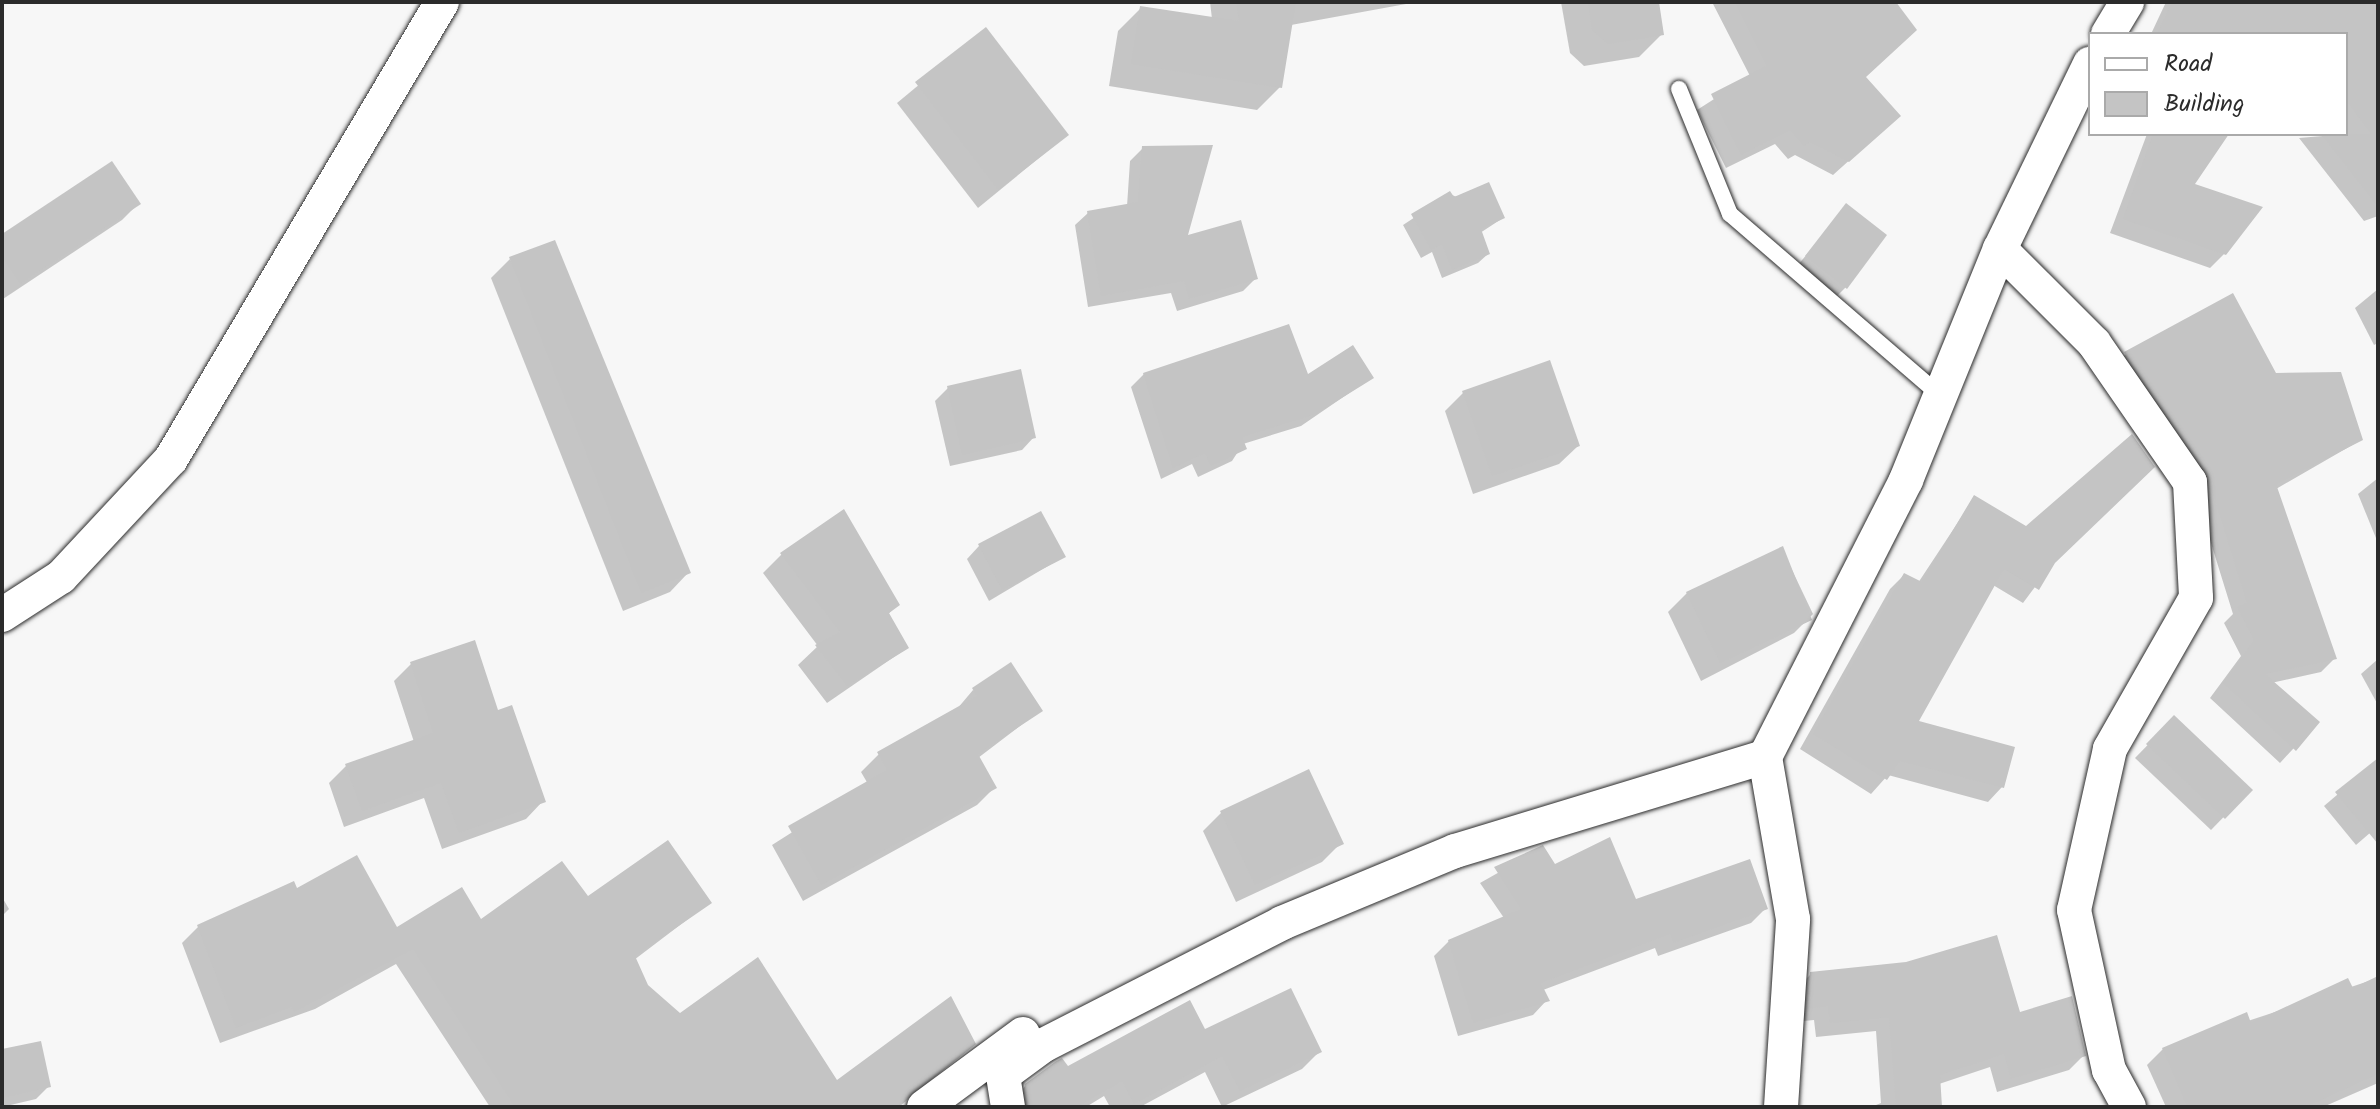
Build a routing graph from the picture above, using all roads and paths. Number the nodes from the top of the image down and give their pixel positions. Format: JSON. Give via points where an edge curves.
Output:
{"nodes":[{"id":1,"x":442,"y":2,"type":"edge"},
{"id":2,"x":2127,"y":2,"type":"edge"},
{"id":3,"x":2109,"y":32,"type":"edge"},
{"id":4,"x":2088,"y":68,"type":"edge"},
{"id":5,"x":1679,"y":89,"type":"dead end"},
{"id":6,"x":2000,"y":249,"type":"junction"},
{"id":7,"x":1940,"y":395,"type":"junction"},
{"id":8,"x":2,"y":615,"type":"edge"},
{"id":9,"x":1765,"y":757,"type":"junction"},
{"id":10,"x":1044,"y":1045,"type":"junction"},
{"id":11,"x":924,"y":1107,"type":"edge"},
{"id":12,"x":1008,"y":1107,"type":"edge"},
{"id":13,"x":1781,"y":1107,"type":"edge"},
{"id":14,"x":2129,"y":1107,"type":"edge"}],
"edges":[{"from":1,"to":8,"type":"street","via":[[171,459],[61,577]]},
{"from":2,"to":3,"type":"street"},
{"from":4,"to":6,"type":"street"},
{"from":5,"to":7,"type":"lane","via":[[1730,214]]},
{"from":6,"to":7,"type":"street"},
{"from":6,"to":14,"type":"street","via":[[2094,343],[2190,482],[2196,598],[2110,749],[2074,910],[2109,1070]]},
{"from":7,"to":9,"type":"street"},
{"from":9,"to":10,"type":"street","via":[[1455,851],[1282,923]]},
{"from":9,"to":13,"type":"street","via":[[1793,919]]},
{"from":10,"to":11,"type":"street","via":[[1030,1029]]},
{"from":10,"to":12,"type":"street","via":[[1003,1075]]}]}
